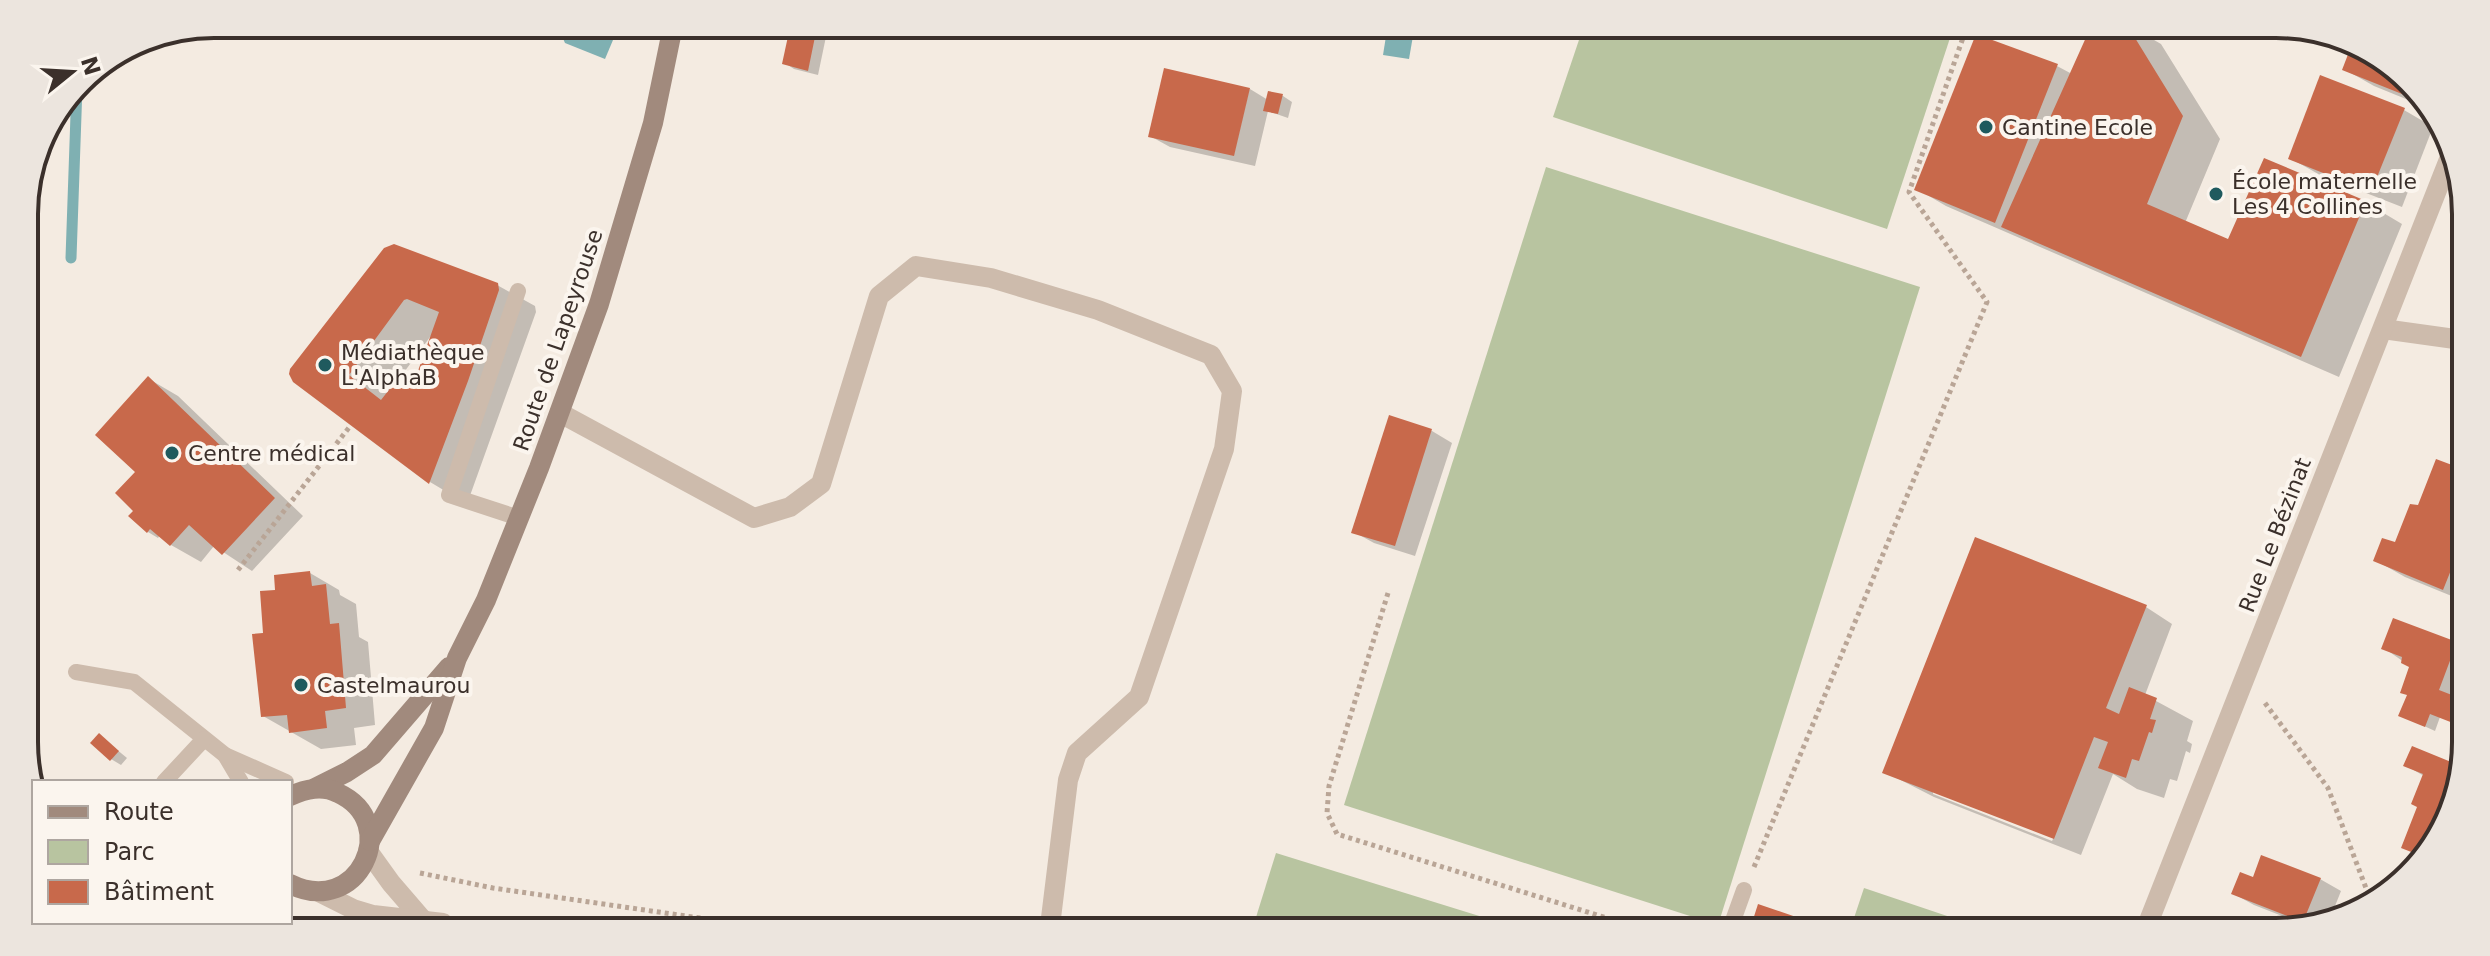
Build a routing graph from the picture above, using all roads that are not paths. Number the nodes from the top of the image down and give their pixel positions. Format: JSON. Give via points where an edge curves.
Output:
{"nodes":[{"id":1,"x":670,"y":38,"type":"edge"},
{"id":2,"x":2446,"y":168,"type":"edge"},
{"id":3,"x":518,"y":291,"type":"dead end"},
{"id":4,"x":2383,"y":329,"type":"junction"},
{"id":5,"x":2452,"y":339,"type":"edge"},
{"id":6,"x":560,"y":413,"type":"junction"},
{"id":7,"x":519,"y":518,"type":"junction"},
{"id":8,"x":457,"y":658,"type":"junction"},
{"id":9,"x":76,"y":672,"type":"dead end"},
{"id":10,"x":204,"y":739,"type":"junction"},
{"id":11,"x":225,"y":755,"type":"junction"},
{"id":12,"x":166,"y":780,"type":"edge"},
{"id":13,"x":240,"y":780,"type":"edge"},
{"id":14,"x":280,"y":780,"type":"edge"},
{"id":15,"x":297,"y":788,"type":"edge"},
{"id":16,"x":369,"y":846,"type":"junction"},
{"id":17,"x":300,"y":890,"type":"edge"},
{"id":18,"x":1744,"y":890,"type":"road end"},
{"id":19,"x":410,"y":918,"type":"edge"},
{"id":20,"x":421,"y":918,"type":"edge"},
{"id":21,"x":1051,"y":918,"type":"edge"},
{"id":22,"x":1734,"y":918,"type":"edge"},
{"id":23,"x":2150,"y":918,"type":"edge"}],
"edges":[{"from":1,"to":6,"type":"street","name":"Route de Lapeyrouse","via":[[645,148]]},
{"from":2,"to":4,"type":"street","name":"Rue Le Bézinat"},
{"from":3,"to":7,"type":"lane","via":[[449,495]]},
{"from":4,"to":5,"type":"street"},
{"from":4,"to":23,"type":"street","name":"Rue Le Bézinat"},
{"from":6,"to":7,"type":"street","name":"Route de Lapeyrouse"},
{"from":6,"to":21,"type":"street","via":[[754,518],[790,507],[821,484],[879,296],[916,266],[991,278],[1098,310],[1211,355],[1232,391],[1224,449],[1139,697],[1077,753],[1068,780]]},
{"from":7,"to":8,"type":"street","name":"Route de Lapeyrouse"},
{"from":8,"to":15,"type":"street","name":"Route de Lapeyrouse","via":[[373,755],[347,772]]},
{"from":8,"to":16,"type":"street","name":"Route de Lapeyrouse","via":[[434,728]]},
{"from":9,"to":10,"type":"lane","via":[[134,682]]},
{"from":10,"to":11,"type":"lane"},
{"from":10,"to":12,"type":"lane"},
{"from":11,"to":13,"type":"lane"},
{"from":11,"to":14,"type":"lane"},
{"from":15,"to":16,"type":"street","via":[[332,790],[354,803],[368,825]]},
{"from":16,"to":17,"type":"street","name":"Route de Lapeyrouse","via":[[364,864],[346,884],[333,890]]},
{"from":16,"to":20,"type":"street"},
{"from":17,"to":19,"type":"street","via":[[373,915]]},
{"from":18,"to":22,"type":"lane"}]}
